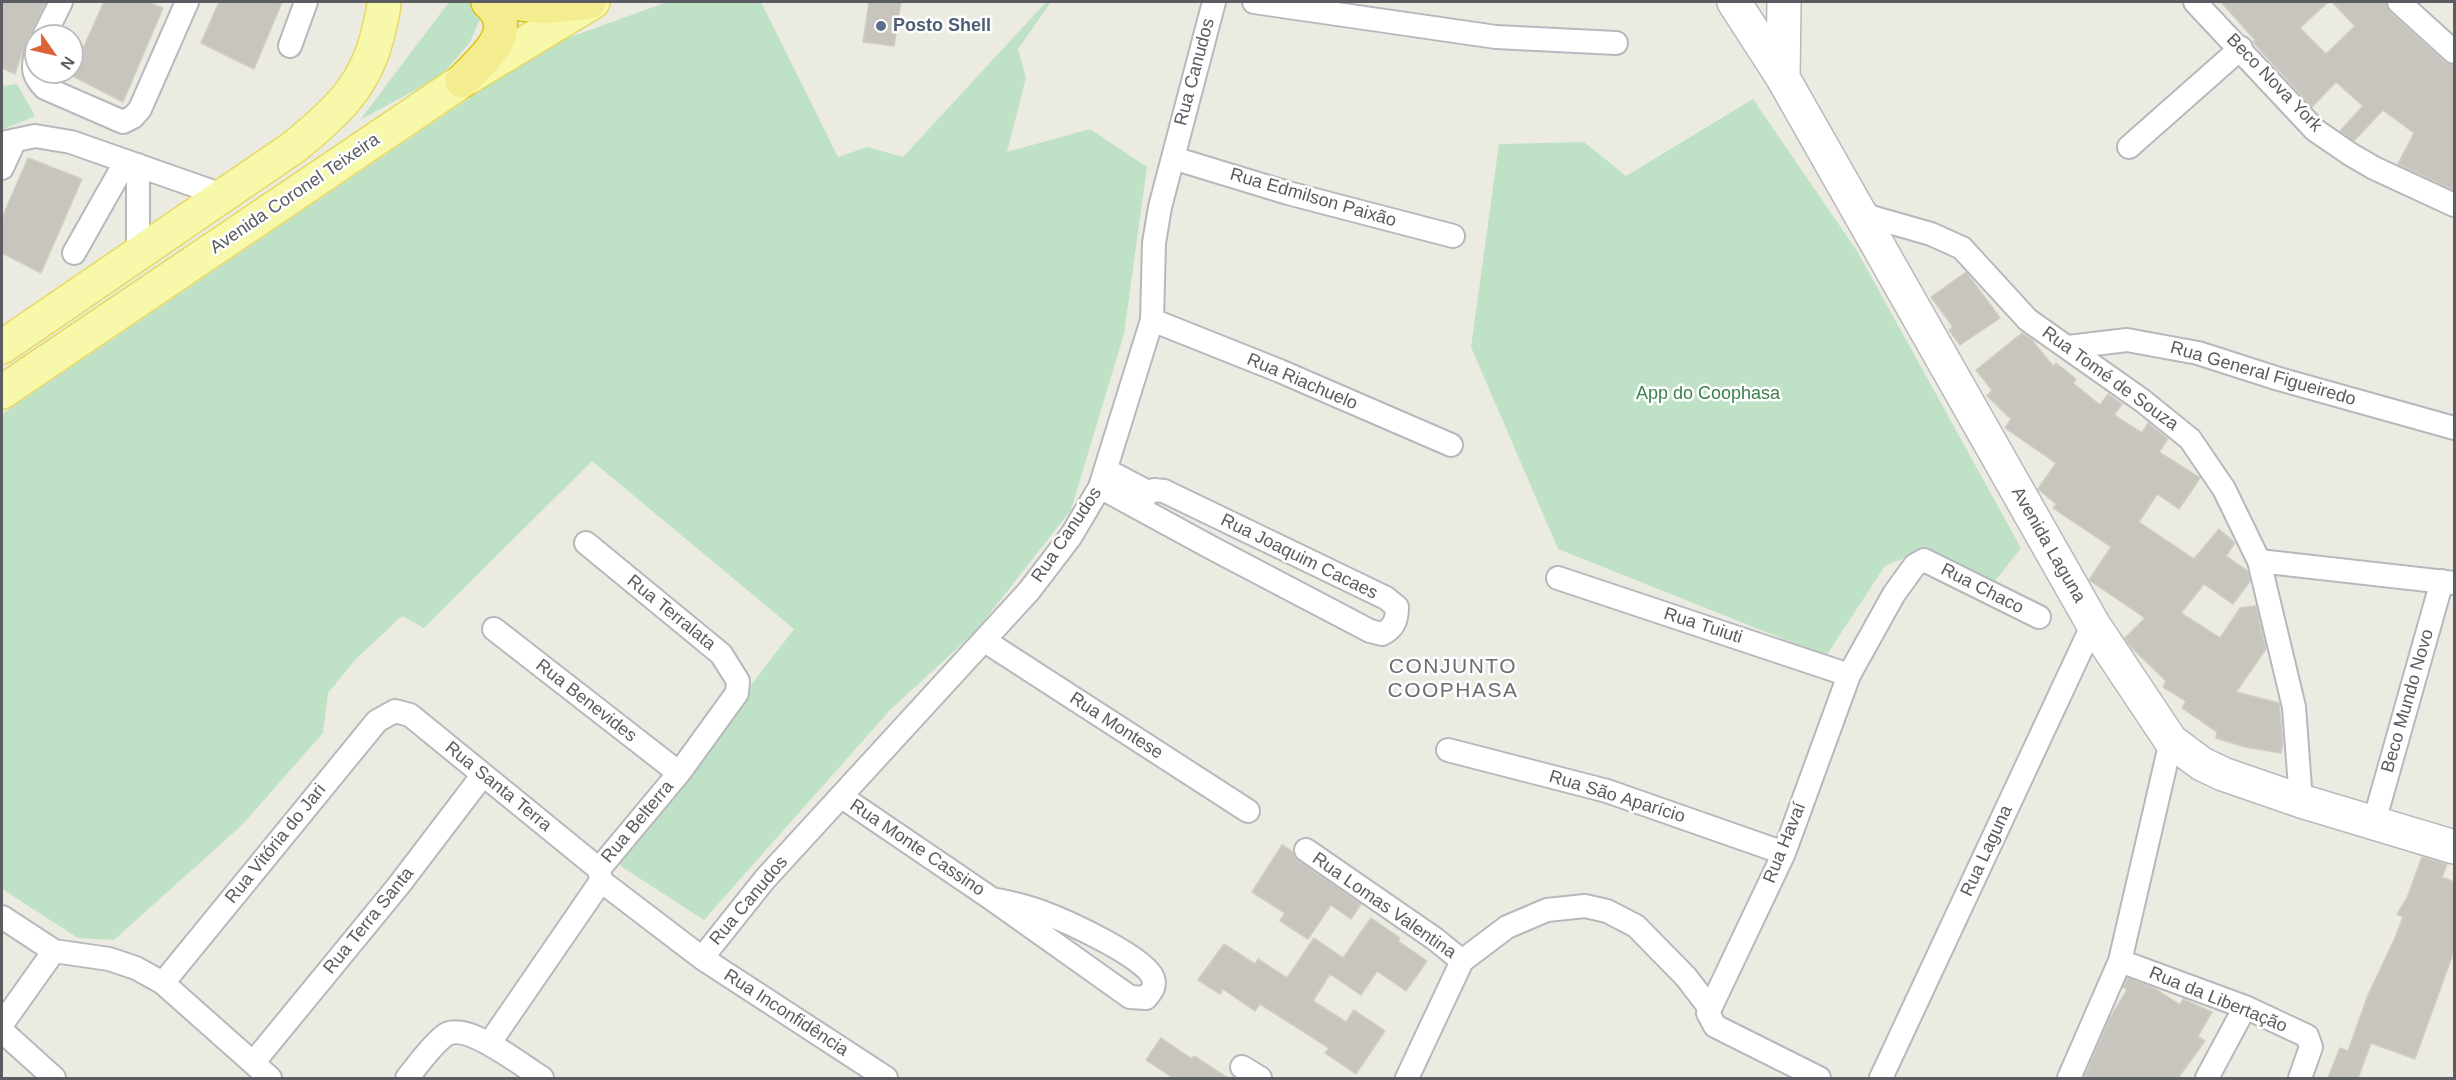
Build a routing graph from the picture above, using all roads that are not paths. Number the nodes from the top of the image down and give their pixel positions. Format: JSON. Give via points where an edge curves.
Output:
{"nodes":[{"id":1,"x":61,"y":2,"type":"edge"},
{"id":2,"x":187,"y":2,"type":"edge"},
{"id":3,"x":306,"y":2,"type":"edge"},
{"id":4,"x":384,"y":2,"type":"edge"},
{"id":5,"x":488,"y":2,"type":"edge"},
{"id":6,"x":504,"y":2,"type":"edge"},
{"id":7,"x":591,"y":2,"type":"edge"},
{"id":8,"x":1214,"y":2,"type":"edge"},
{"id":9,"x":1254,"y":2,"type":"edge"},
{"id":10,"x":1734,"y":2,"type":"edge"},
{"id":11,"x":1784,"y":2,"type":"edge"},
{"id":12,"x":2195,"y":2,"type":"edge"},
{"id":13,"x":2399,"y":2,"type":"edge"},
{"id":14,"x":50,"y":24,"type":"edge"},
{"id":15,"x":1616,"y":43,"type":"dead end"},
{"id":16,"x":290,"y":46,"type":"dead end"},
{"id":17,"x":2241,"y":48,"type":"junction"},
{"id":18,"x":2454,"y":52,"type":"edge"},
{"id":19,"x":1783,"y":78,"type":"junction"},
{"id":20,"x":462,"y":81,"type":"junction"},
{"id":21,"x":41,"y":84,"type":"edge"},
{"id":22,"x":8,"y":142,"type":"edge"},
{"id":23,"x":2129,"y":147,"type":"dead end"},
{"id":24,"x":1173,"y":158,"type":"junction"},
{"id":25,"x":132,"y":163,"type":"junction"},
{"id":26,"x":2,"y":168,"type":"edge"},
{"id":27,"x":222,"y":195,"type":"junction"},
{"id":28,"x":2454,"y":205,"type":"edge"},
{"id":29,"x":1861,"y":214,"type":"junction"},
{"id":30,"x":1453,"y":236,"type":"dead end"},
{"id":31,"x":74,"y":253,"type":"dead end"},
{"id":32,"x":138,"y":253,"type":"junction"},
{"id":33,"x":1152,"y":320,"type":"junction"},
{"id":34,"x":2,"y":347,"type":"edge"},
{"id":35,"x":2068,"y":347,"type":"junction"},
{"id":36,"x":2,"y":392,"type":"edge"},
{"id":37,"x":2454,"y":428,"type":"edge"},
{"id":38,"x":1451,"y":445,"type":"dead end"},
{"id":39,"x":1103,"y":478,"type":"junction"},
{"id":40,"x":1143,"y":500,"type":"junction"},
{"id":41,"x":586,"y":543,"type":"dead end"},
{"id":42,"x":1924,"y":560,"type":"joint"},
{"id":43,"x":2259,"y":561,"type":"junction"},
{"id":44,"x":1558,"y":578,"type":"dead end"},
{"id":45,"x":2448,"y":582,"type":"edge"},
{"id":46,"x":2039,"y":617,"type":"dead end"},
{"id":47,"x":2093,"y":624,"type":"junction"},
{"id":48,"x":494,"y":629,"type":"dead end"},
{"id":49,"x":985,"y":641,"type":"junction"},
{"id":50,"x":1849,"y":675,"type":"junction"},
{"id":51,"x":737,"y":693,"type":"joint"},
{"id":52,"x":395,"y":711,"type":"joint"},
{"id":53,"x":2171,"y":741,"type":"junction"},
{"id":54,"x":1448,"y":750,"type":"dead end"},
{"id":55,"x":679,"y":773,"type":"junction"},
{"id":56,"x":482,"y":776,"type":"junction"},
{"id":57,"x":842,"y":797,"type":"junction"},
{"id":58,"x":2301,"y":801,"type":"junction"},
{"id":59,"x":1248,"y":811,"type":"dead end"},
{"id":60,"x":2374,"y":822,"type":"junction"},
{"id":61,"x":2454,"y":847,"type":"edge"},
{"id":62,"x":1306,"y":850,"type":"dead end"},
{"id":63,"x":1784,"y":853,"type":"junction"},
{"id":64,"x":600,"y":875,"type":"junction"},
{"id":65,"x":992,"y":899,"type":"junction"},
{"id":66,"x":2,"y":917,"type":"edge"},
{"id":67,"x":54,"y":951,"type":"junction"},
{"id":68,"x":702,"y":958,"type":"junction"},
{"id":69,"x":1462,"y":961,"type":"junction"},
{"id":70,"x":2120,"y":961,"type":"junction"},
{"id":71,"x":163,"y":983,"type":"junction"},
{"id":72,"x":1709,"y":1007,"type":"junction"},
{"id":73,"x":2245,"y":1008,"type":"junction"},
{"id":74,"x":2,"y":1024,"type":"edge"},
{"id":75,"x":2,"y":1031,"type":"edge"},
{"id":76,"x":489,"y":1044,"type":"junction"},
{"id":77,"x":253,"y":1063,"type":"junction"},
{"id":78,"x":54,"y":1078,"type":"edge"},
{"id":79,"x":270,"y":1078,"type":"edge"},
{"id":80,"x":407,"y":1078,"type":"edge"},
{"id":81,"x":542,"y":1078,"type":"edge"},
{"id":82,"x":886,"y":1078,"type":"edge"},
{"id":83,"x":1407,"y":1078,"type":"edge"},
{"id":84,"x":1819,"y":1078,"type":"edge"},
{"id":85,"x":1881,"y":1078,"type":"edge"},
{"id":86,"x":2069,"y":1078,"type":"edge"},
{"id":87,"x":2207,"y":1078,"type":"edge"},
{"id":88,"x":2300,"y":1078,"type":"edge"}],
"edges":[{"from":1,"to":14,"type":"street"},
{"from":2,"to":21,"type":"street","via":[[133,117],[123,122]]},
{"from":3,"to":16,"type":"street"},
{"from":4,"to":27,"type":"main road","via":[[377,40],[353,93],[333,116],[294,147]]},
{"from":5,"to":20,"type":"highway","via":[[499,14],[502,28],[496,42]]},
{"from":6,"to":7,"type":"highway","name":"Avenida Coronel Teixeira","via":[[544,7]]},
{"from":7,"to":20,"type":"main road","name":"Avenida Coronel Teixeira"},
{"from":8,"to":24,"type":"street","name":"Rua Canudos"},
{"from":9,"to":15,"type":"street","via":[[1496,37]]},
{"from":10,"to":19,"type":"main road","name":"Avenida Laguna"},
{"from":11,"to":19,"type":"main road"},
{"from":12,"to":17,"type":"street","name":"Beco Nova York"},
{"from":13,"to":18,"type":"street"},
{"from":17,"to":23,"type":"street"},
{"from":17,"to":28,"type":"street","name":"Beco Nova York","via":[[2315,130],[2374,168]]},
{"from":19,"to":29,"type":"main road","name":"Avenida Laguna"},
{"from":20,"to":36,"type":"main road","name":"Avenida Coronel Teixeira"},
{"from":22,"to":25,"type":"street","via":[[36,136],[71,141]]},
{"from":22,"to":26,"type":"street"},
{"from":24,"to":30,"type":"street","name":"Rua Edmilson Paixão"},
{"from":24,"to":33,"type":"street","name":"Rua Canudos","via":[[1154,243]]},
{"from":25,"to":27,"type":"street"},
{"from":25,"to":31,"type":"street"},
{"from":25,"to":32,"type":"street"},
{"from":27,"to":32,"type":"main road"},
{"from":29,"to":35,"type":"street","name":"Rua Tomé de Souza","via":[[1931,234],[1962,248],[2028,320]]},
{"from":29,"to":47,"type":"main road","name":"Avenida Laguna"},
{"from":32,"to":34,"type":"main road"},
{"from":33,"to":38,"type":"street","name":"Rua Riachuelo"},
{"from":33,"to":39,"type":"street","name":"Rua Canudos"},
{"from":35,"to":37,"type":"street","name":"Rua General Figueiredo","via":[[2127,340],[2198,352]]},
{"from":35,"to":43,"type":"street","name":"Rua Tomé de Souza","via":[[2190,439],[2224,489]]},
{"from":39,"to":40,"type":"street","name":"Rua Joaquim Cacaes"},
{"from":39,"to":49,"type":"street","name":"Rua Canudos","via":[[1071,536]]},
{"from":40,"to":40,"type":"street","name":"Rua Joaquim Cacaes","via":[[1347,620],[1382,634],[1392,629],[1397,607],[1386,598],[1164,491],[1154,490]]},
{"from":41,"to":51,"type":"street","name":"Rua Terralata","via":[[721,654],[738,681]]},
{"from":42,"to":46,"type":"street","name":"Rua Chaco"},
{"from":42,"to":50,"type":"street","name":"Rua Havaí","via":[[1915,565],[1894,594]]},
{"from":43,"to":45,"type":"street"},
{"from":43,"to":58,"type":"street","name":"Rua Tomé de Souza","via":[[2294,707]]},
{"from":44,"to":50,"type":"street","name":"Rua Tuiuti"},
{"from":45,"to":60,"type":"street","name":"Beco Mundo Novo"},
{"from":47,"to":53,"type":"main road","name":"Avenida Laguna"},
{"from":47,"to":85,"type":"street","name":"Rua Laguna"},
{"from":48,"to":55,"type":"street","name":"Rua Benevides"},
{"from":49,"to":57,"type":"street","name":"Rua Canudos"},
{"from":49,"to":59,"type":"street","name":"Rua Montese"},
{"from":50,"to":63,"type":"street","name":"Rua Havaí"},
{"from":51,"to":55,"type":"street","name":"Rua Belterra"},
{"from":52,"to":56,"type":"street","name":"Rua Santa Terra","via":[[410,715]]},
{"from":52,"to":71,"type":"street","name":"Rua Vitória do Jari","via":[[377,721]]},
{"from":53,"to":58,"type":"main road","name":"Avenida Laguna","via":[[2202,764]]},
{"from":53,"to":70,"type":"street"},
{"from":54,"to":63,"type":"street","name":"Rua São Aparício","via":[[1607,790]]},
{"from":55,"to":64,"type":"street","name":"Rua Belterra"},
{"from":56,"to":64,"type":"street","name":"Rua Santa Terra"},
{"from":56,"to":77,"type":"street","name":"Rua Terra Santa","via":[[399,885]]},
{"from":57,"to":65,"type":"street","name":"Rua Monte Cassino"},
{"from":57,"to":68,"type":"street","name":"Rua Canudos","via":[[765,879]]},
{"from":58,"to":60,"type":"main road","name":"Avenida Laguna"},
{"from":60,"to":61,"type":"main road","name":"Avenida Laguna"},
{"from":62,"to":69,"type":"street","name":"Rua Lomas Valentina"},
{"from":63,"to":72,"type":"street","name":"Rua Havaí"},
{"from":64,"to":68,"type":"street","name":"Rua Inconfidência"},
{"from":64,"to":76,"type":"street","name":"Rua Belterra"},
{"from":65,"to":65,"type":"street","name":"Rua Monte Cassino","via":[[1130,997],[1146,998],[1152,992],[1152,975],[1095,935],[1044,912]]},
{"from":66,"to":67,"type":"street"},
{"from":67,"to":71,"type":"street","via":[[109,959]]},
{"from":67,"to":74,"type":"street"},
{"from":68,"to":82,"type":"street","name":"Rua Inconfidência"},
{"from":69,"to":72,"type":"street","via":[[1508,927],[1547,910],[1585,906],[1607,911],[1636,926]]},
{"from":69,"to":83,"type":"street"},
{"from":70,"to":73,"type":"street","name":"Rua da Libertação"},
{"from":70,"to":86,"type":"street"},
{"from":71,"to":77,"type":"street"},
{"from":72,"to":84,"type":"street","via":[[1715,1026]]},
{"from":73,"to":87,"type":"street"},
{"from":73,"to":88,"type":"street","name":"Rua da Libertação","via":[[2307,1036],[2311,1047]]},
{"from":75,"to":78,"type":"street"},
{"from":76,"to":80,"type":"street","via":[[454,1031],[444,1036]]},
{"from":76,"to":81,"type":"street"},
{"from":77,"to":79,"type":"street"}]}
